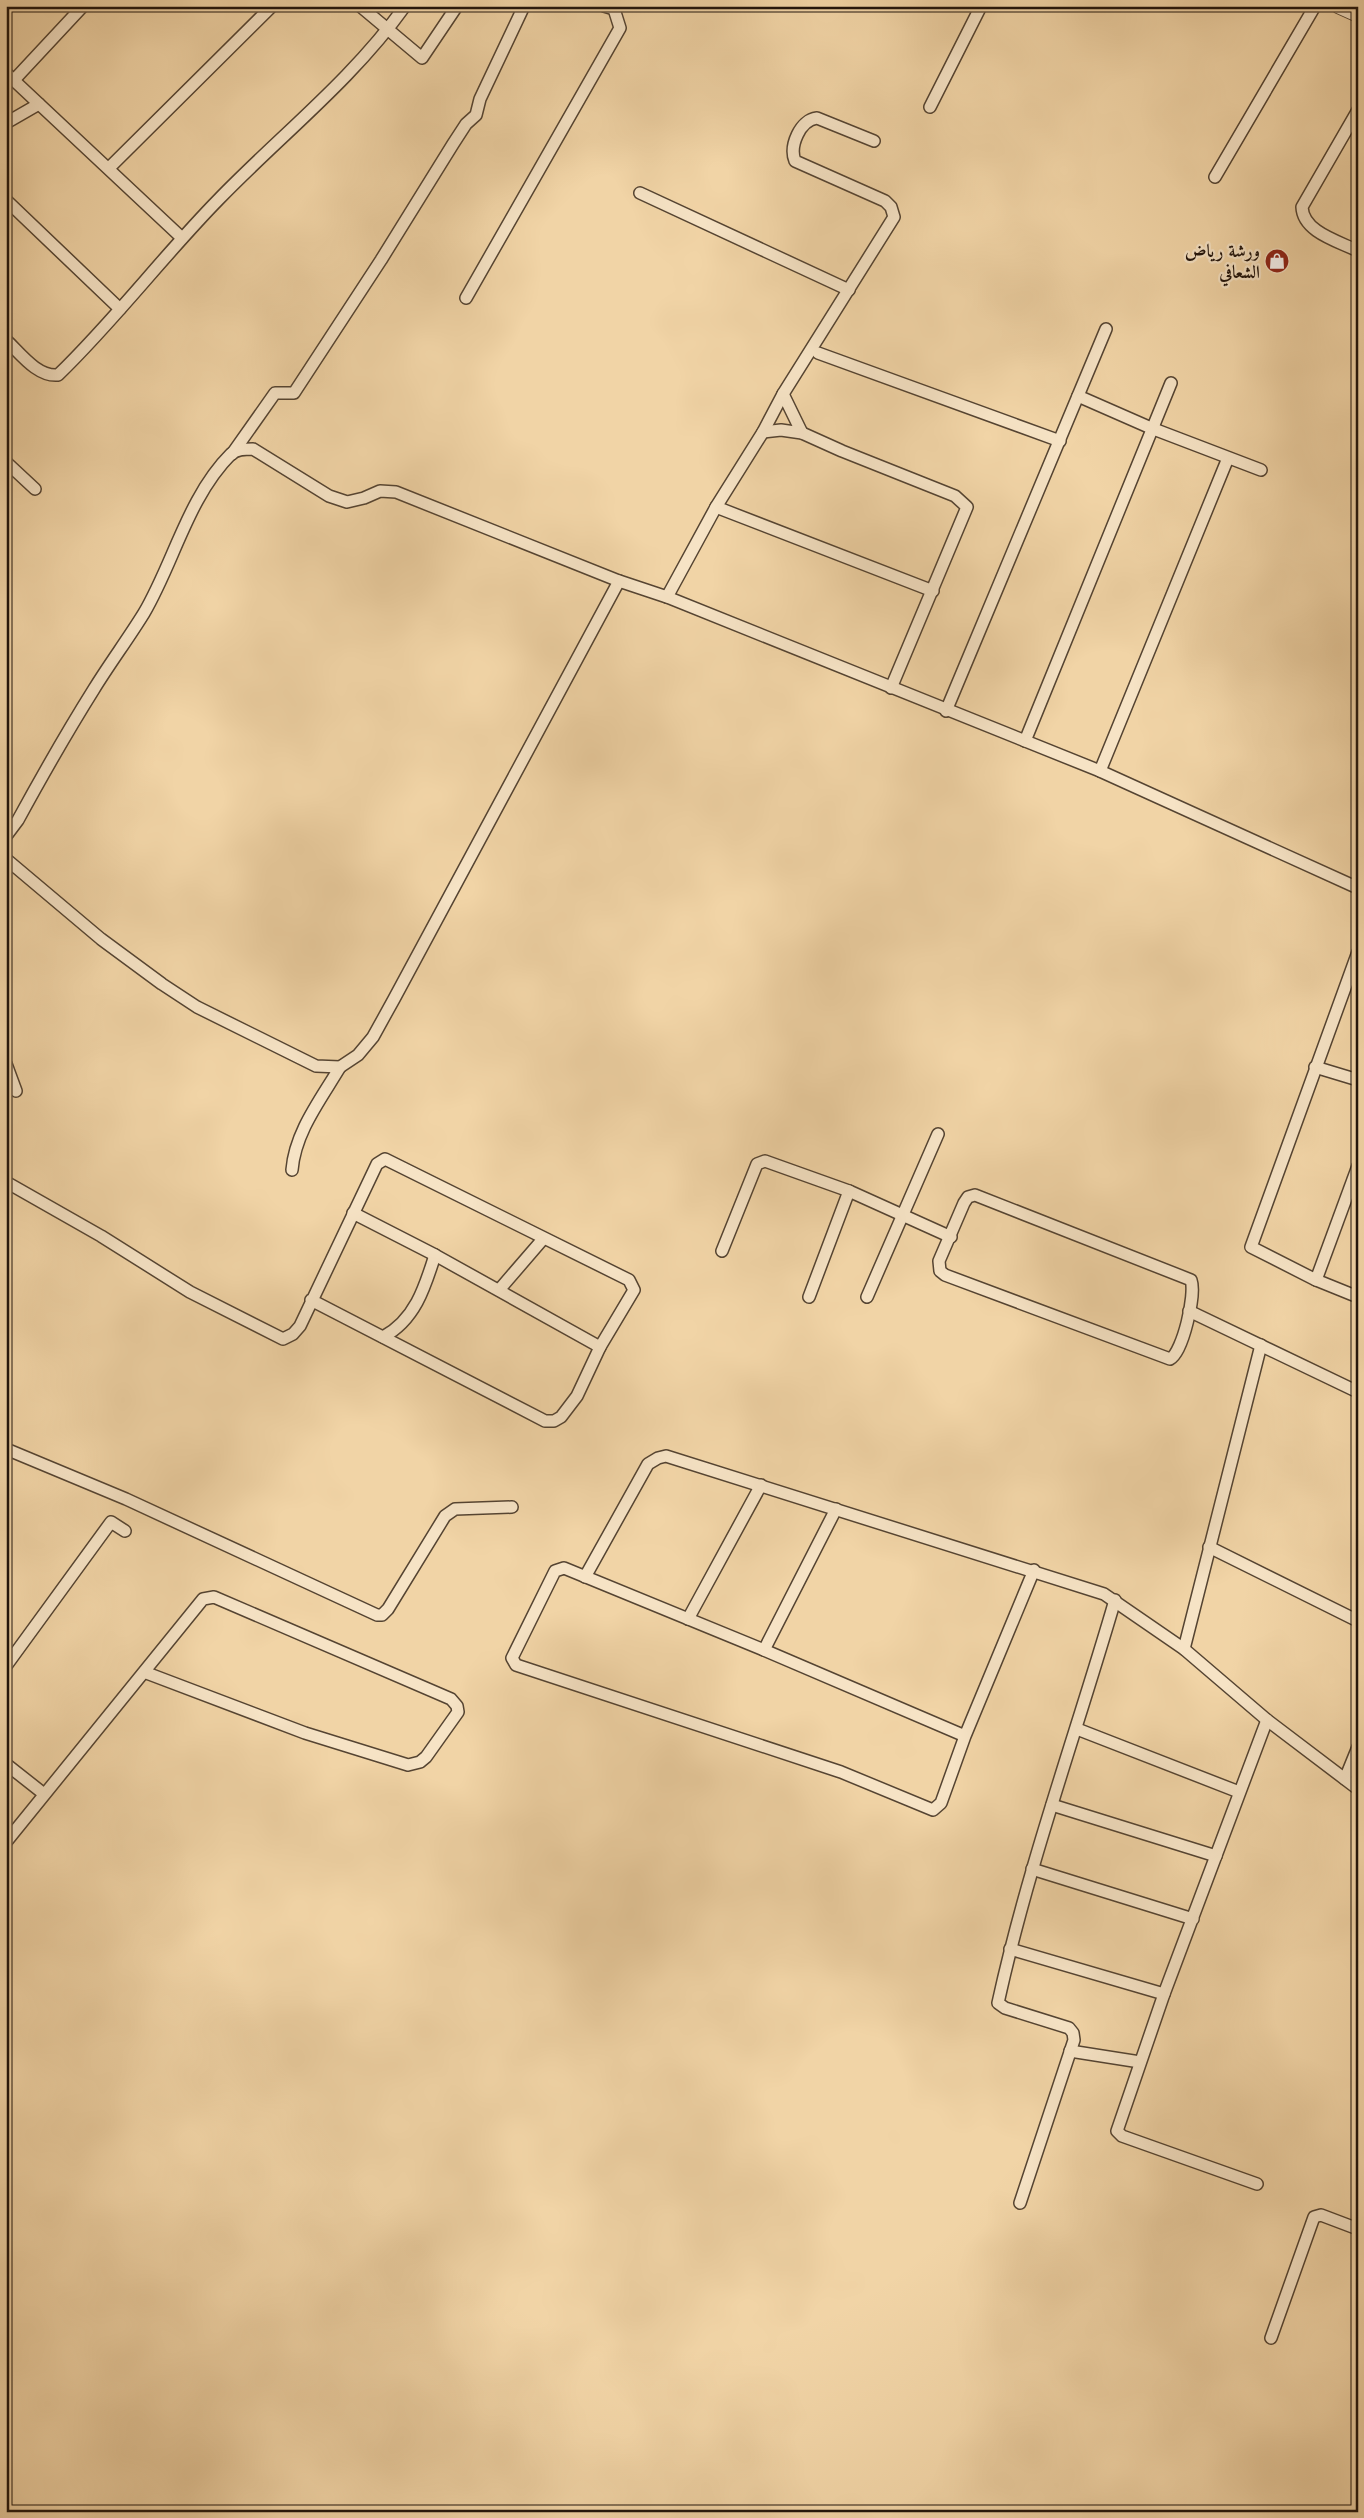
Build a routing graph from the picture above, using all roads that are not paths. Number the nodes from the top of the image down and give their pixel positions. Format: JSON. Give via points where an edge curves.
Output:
{"nodes":[{"id":1,"x":83,"y":6,"type":"edge"},
{"id":2,"x":272,"y":6,"type":"edge"},
{"id":3,"x":360,"y":6,"type":"edge"},
{"id":4,"x":404,"y":6,"type":"edge"},
{"id":5,"x":456,"y":6,"type":"edge"},
{"id":6,"x":524,"y":6,"type":"edge"},
{"id":7,"x":604,"y":6,"type":"edge"},
{"id":8,"x":981,"y":6,"type":"edge"},
{"id":9,"x":1315,"y":6,"type":"edge"},
{"id":10,"x":1338,"y":6,"type":"edge"},
{"id":11,"x":1358,"y":15,"type":"edge"},
{"id":12,"x":388,"y":30,"type":"junction"},
{"id":13,"x":10,"y":77,"type":"edge"},
{"id":14,"x":39,"y":104,"type":"junction"},
{"id":15,"x":930,"y":107,"type":"dead end"},
{"id":16,"x":1358,"y":110,"type":"edge"},
{"id":17,"x":6,"y":123,"type":"edge"},
{"id":18,"x":874,"y":141,"type":"dead end"},
{"id":19,"x":110,"y":167,"type":"junction"},
{"id":20,"x":1215,"y":177,"type":"dead end"},
{"id":21,"x":640,"y":194,"type":"dead end"},
{"id":22,"x":6,"y":200,"type":"edge"},
{"id":23,"x":182,"y":238,"type":"junction"},
{"id":24,"x":1358,"y":251,"type":"edge"},
{"id":25,"x":849,"y":290,"type":"junction"},
{"id":26,"x":466,"y":298,"type":"dead end"},
{"id":27,"x":120,"y":309,"type":"junction"},
{"id":28,"x":1106,"y":328,"type":"dead end"},
{"id":29,"x":6,"y":340,"type":"edge"},
{"id":30,"x":818,"y":353,"type":"dead end"},
{"id":31,"x":1171,"y":383,"type":"dead end"},
{"id":32,"x":783,"y":394,"type":"junction"},
{"id":33,"x":1078,"y":396,"type":"junction"},
{"id":34,"x":1151,"y":428,"type":"junction"},
{"id":35,"x":763,"y":432,"type":"junction"},
{"id":36,"x":802,"y":433,"type":"junction"},
{"id":37,"x":1060,"y":441,"type":"junction"},
{"id":38,"x":232,"y":454,"type":"junction"},
{"id":39,"x":1228,"y":458,"type":"junction"},
{"id":40,"x":6,"y":462,"type":"edge"},
{"id":41,"x":1261,"y":470,"type":"dead end"},
{"id":42,"x":35,"y":489,"type":"dead end"},
{"id":43,"x":716,"y":507,"type":"junction"},
{"id":44,"x":619,"y":581,"type":"junction"},
{"id":45,"x":933,"y":591,"type":"junction"},
{"id":46,"x":667,"y":597,"type":"junction"},
{"id":47,"x":891,"y":688,"type":"junction"},
{"id":48,"x":946,"y":711,"type":"junction"},
{"id":49,"x":1025,"y":741,"type":"junction"},
{"id":50,"x":1100,"y":770,"type":"junction"},
{"id":51,"x":6,"y":836,"type":"edge"},
{"id":52,"x":6,"y":859,"type":"edge"},
{"id":53,"x":1358,"y":888,"type":"edge"},
{"id":54,"x":1358,"y":952,"type":"edge"},
{"id":55,"x":6,"y":1064,"type":"edge"},
{"id":56,"x":340,"y":1067,"type":"junction"},
{"id":57,"x":1314,"y":1068,"type":"junction"},
{"id":58,"x":1358,"y":1080,"type":"edge"},
{"id":59,"x":16,"y":1090,"type":"dead end"},
{"id":60,"x":938,"y":1134,"type":"dead end"},
{"id":61,"x":1358,"y":1166,"type":"edge"},
{"id":62,"x":292,"y":1170,"type":"dead end"},
{"id":63,"x":6,"y":1182,"type":"edge"},
{"id":64,"x":849,"y":1191,"type":"junction"},
{"id":65,"x":353,"y":1212,"type":"junction"},
{"id":66,"x":902,"y":1216,"type":"junction"},
{"id":67,"x":951,"y":1237,"type":"junction"},
{"id":68,"x":543,"y":1239,"type":"junction"},
{"id":69,"x":722,"y":1251,"type":"dead end"},
{"id":70,"x":436,"y":1255,"type":"junction"},
{"id":71,"x":1316,"y":1280,"type":"junction"},
{"id":72,"x":499,"y":1290,"type":"junction"},
{"id":73,"x":809,"y":1297,"type":"dead end"},
{"id":74,"x":1358,"y":1297,"type":"edge"},
{"id":75,"x":867,"y":1298,"type":"dead end"},
{"id":76,"x":311,"y":1300,"type":"junction"},
{"id":77,"x":1189,"y":1312,"type":"junction"},
{"id":78,"x":383,"y":1337,"type":"junction"},
{"id":79,"x":1261,"y":1345,"type":"junction"},
{"id":80,"x":600,"y":1346,"type":"junction"},
{"id":81,"x":1358,"y":1392,"type":"edge"},
{"id":82,"x":6,"y":1449,"type":"edge"},
{"id":83,"x":761,"y":1485,"type":"junction"},
{"id":84,"x":512,"y":1507,"type":"dead end"},
{"id":85,"x":836,"y":1509,"type":"junction"},
{"id":86,"x":125,"y":1532,"type":"dead end"},
{"id":87,"x":1209,"y":1547,"type":"junction"},
{"id":88,"x":1034,"y":1570,"type":"junction"},
{"id":89,"x":585,"y":1577,"type":"junction"},
{"id":90,"x":1115,"y":1600,"type":"junction"},
{"id":91,"x":688,"y":1619,"type":"junction"},
{"id":92,"x":1358,"y":1620,"type":"edge"},
{"id":93,"x":1184,"y":1649,"type":"junction"},
{"id":94,"x":764,"y":1650,"type":"junction"},
{"id":95,"x":6,"y":1666,"type":"edge"},
{"id":96,"x":144,"y":1672,"type":"junction"},
{"id":97,"x":1267,"y":1720,"type":"junction"},
{"id":98,"x":1077,"y":1728,"type":"junction"},
{"id":99,"x":965,"y":1736,"type":"junction"},
{"id":100,"x":1358,"y":1747,"type":"edge"},
{"id":101,"x":6,"y":1764,"type":"edge"},
{"id":102,"x":1346,"y":1779,"type":"junction"},
{"id":103,"x":1358,"y":1789,"type":"edge"},
{"id":104,"x":1239,"y":1792,"type":"junction"},
{"id":105,"x":44,"y":1794,"type":"junction"},
{"id":106,"x":1052,"y":1804,"type":"junction"},
{"id":107,"x":7,"y":1838,"type":"edge"},
{"id":108,"x":1216,"y":1856,"type":"junction"},
{"id":109,"x":1032,"y":1868,"type":"junction"},
{"id":110,"x":1193,"y":1919,"type":"junction"},
{"id":111,"x":1010,"y":1949,"type":"junction"},
{"id":112,"x":1164,"y":1994,"type":"junction"},
{"id":113,"x":1070,"y":2052,"type":"junction"},
{"id":114,"x":1140,"y":2062,"type":"junction"},
{"id":115,"x":1257,"y":2184,"type":"dead end"},
{"id":116,"x":1020,"y":2203,"type":"dead end"},
{"id":117,"x":1358,"y":2229,"type":"edge"},
{"id":118,"x":1272,"y":2338,"type":"dead end"}],
"edges":[{"from":1,"to":13,"type":"street"},
{"from":2,"to":19,"type":"street"},
{"from":3,"to":12,"type":"street"},
{"from":4,"to":12,"type":"street"},
{"from":5,"to":12,"type":"street","via":[[422,58]]},
{"from":6,"to":38,"type":"street","via":[[480,99],[476,115],[452,144],[294,392],[275,393]]},
{"from":7,"to":26,"type":"street","via":[[614,9],[620,28]]},
{"from":8,"to":15,"type":"street"},
{"from":9,"to":20,"type":"street"},
{"from":10,"to":11,"type":"street"},
{"from":12,"to":23,"type":"street","via":[[342,82]]},
{"from":13,"to":14,"type":"street"},
{"from":14,"to":17,"type":"street"},
{"from":14,"to":19,"type":"street"},
{"from":16,"to":24,"type":"street","via":[[1302,207],[1302,217],[1310,226]]},
{"from":18,"to":25,"type":"street","via":[[817,118],[805,123],[794,148],[795,161],[801,165],[885,201],[894,211],[888,229]]},
{"from":19,"to":23,"type":"street"},
{"from":21,"to":25,"type":"street"},
{"from":22,"to":27,"type":"street"},
{"from":23,"to":27,"type":"street"},
{"from":25,"to":32,"type":"street"},
{"from":27,"to":29,"type":"street","via":[[58,375],[49,376],[35,367]]},
{"from":28,"to":33,"type":"street"},
{"from":30,"to":37,"type":"street"},
{"from":31,"to":34,"type":"street"},
{"from":32,"to":35,"type":"street"},
{"from":32,"to":36,"type":"street"},
{"from":33,"to":34,"type":"street"},
{"from":33,"to":37,"type":"street"},
{"from":34,"to":39,"type":"street"},
{"from":34,"to":49,"type":"street"},
{"from":35,"to":36,"type":"street"},
{"from":35,"to":43,"type":"street"},
{"from":36,"to":45,"type":"street","via":[[963,502],[966,512]]},
{"from":37,"to":48,"type":"street"},
{"from":38,"to":44,"type":"street","via":[[253,449],[329,496],[347,502],[380,491],[396,492]]},
{"from":38,"to":51,"type":"street","via":[[192,512],[144,613],[94,689]]},
{"from":39,"to":41,"type":"street"},
{"from":39,"to":50,"type":"street"},
{"from":40,"to":42,"type":"street"},
{"from":43,"to":45,"type":"street"},
{"from":43,"to":46,"type":"street"},
{"from":44,"to":46,"type":"street"},
{"from":44,"to":56,"type":"street","via":[[394,999],[358,1055]]},
{"from":45,"to":47,"type":"street"},
{"from":46,"to":47,"type":"street"},
{"from":47,"to":48,"type":"street"},
{"from":48,"to":49,"type":"street"},
{"from":49,"to":50,"type":"street"},
{"from":50,"to":53,"type":"street"},
{"from":52,"to":56,"type":"street","via":[[101,939],[197,1007],[316,1066]]},
{"from":54,"to":57,"type":"street"},
{"from":55,"to":59,"type":"street"},
{"from":56,"to":62,"type":"street","via":[[298,1139]]},
{"from":57,"to":58,"type":"street"},
{"from":57,"to":71,"type":"street","via":[[1251,1247]]},
{"from":60,"to":66,"type":"street"},
{"from":61,"to":71,"type":"street"},
{"from":63,"to":76,"type":"street","via":[[190,1292],[283,1339],[300,1326]]},
{"from":64,"to":66,"type":"street"},
{"from":64,"to":69,"type":"street","via":[[760,1162]]},
{"from":64,"to":73,"type":"street"},
{"from":65,"to":68,"type":"street","via":[[378,1164],[385,1159]]},
{"from":65,"to":70,"type":"street"},
{"from":65,"to":76,"type":"street"},
{"from":66,"to":67,"type":"street"},
{"from":66,"to":75,"type":"street"},
{"from":67,"to":77,"type":"street","via":[[964,1203],[975,1195],[1192,1280],[1194,1288]]},
{"from":67,"to":77,"type":"street","via":[[939,1264],[945,1275],[1170,1359],[1179,1350]]},
{"from":68,"to":72,"type":"street"},
{"from":68,"to":80,"type":"street","via":[[629,1280],[633,1285],[634,1290]]},
{"from":70,"to":72,"type":"street"},
{"from":70,"to":78,"type":"street","via":[[409,1316],[396,1330]]},
{"from":71,"to":74,"type":"street"},
{"from":72,"to":80,"type":"street"},
{"from":76,"to":78,"type":"street"},
{"from":77,"to":79,"type":"street"},
{"from":78,"to":80,"type":"street","via":[[545,1421],[561,1417],[576,1396]]},
{"from":79,"to":81,"type":"street"},
{"from":79,"to":87,"type":"street"},
{"from":82,"to":84,"type":"street","via":[[126,1499],[377,1615],[388,1609],[450,1511]]},
{"from":83,"to":85,"type":"street"},
{"from":83,"to":89,"type":"street","via":[[666,1456],[658,1458],[648,1464]]},
{"from":83,"to":91,"type":"street"},
{"from":85,"to":88,"type":"street"},
{"from":85,"to":94,"type":"street"},
{"from":86,"to":95,"type":"street","via":[[111,1522]]},
{"from":87,"to":92,"type":"street"},
{"from":87,"to":93,"type":"street"},
{"from":88,"to":90,"type":"street"},
{"from":88,"to":99,"type":"street"},
{"from":89,"to":91,"type":"street"},
{"from":89,"to":99,"type":"street","via":[[564,1568],[555,1571],[512,1658],[516,1665],[841,1772],[933,1810],[941,1804]]},
{"from":90,"to":93,"type":"street"},
{"from":90,"to":98,"type":"street"},
{"from":91,"to":94,"type":"street"},
{"from":93,"to":97,"type":"street"},
{"from":94,"to":99,"type":"street"},
{"from":96,"to":96,"type":"street","via":[[203,1600],[214,1597],[451,1699],[458,1712],[426,1757],[408,1765],[306,1733]]},
{"from":96,"to":105,"type":"street"},
{"from":97,"to":102,"type":"street"},
{"from":97,"to":104,"type":"street"},
{"from":98,"to":104,"type":"street"},
{"from":98,"to":106,"type":"street"},
{"from":100,"to":102,"type":"street"},
{"from":101,"to":105,"type":"street"},
{"from":102,"to":103,"type":"street"},
{"from":104,"to":108,"type":"street"},
{"from":105,"to":107,"type":"street"},
{"from":106,"to":108,"type":"street"},
{"from":106,"to":109,"type":"street"},
{"from":108,"to":110,"type":"street"},
{"from":109,"to":110,"type":"street"},
{"from":109,"to":111,"type":"street"},
{"from":110,"to":112,"type":"street"},
{"from":111,"to":112,"type":"street"},
{"from":111,"to":113,"type":"street","via":[[998,2002],[1005,2008],[1069,2028],[1074,2033]]},
{"from":112,"to":114,"type":"street"},
{"from":113,"to":114,"type":"street"},
{"from":113,"to":116,"type":"street"},
{"from":114,"to":115,"type":"street","via":[[1117,2131],[1122,2136]]},
{"from":117,"to":118,"type":"street","via":[[1321,2215],[1314,2217]]}]}
